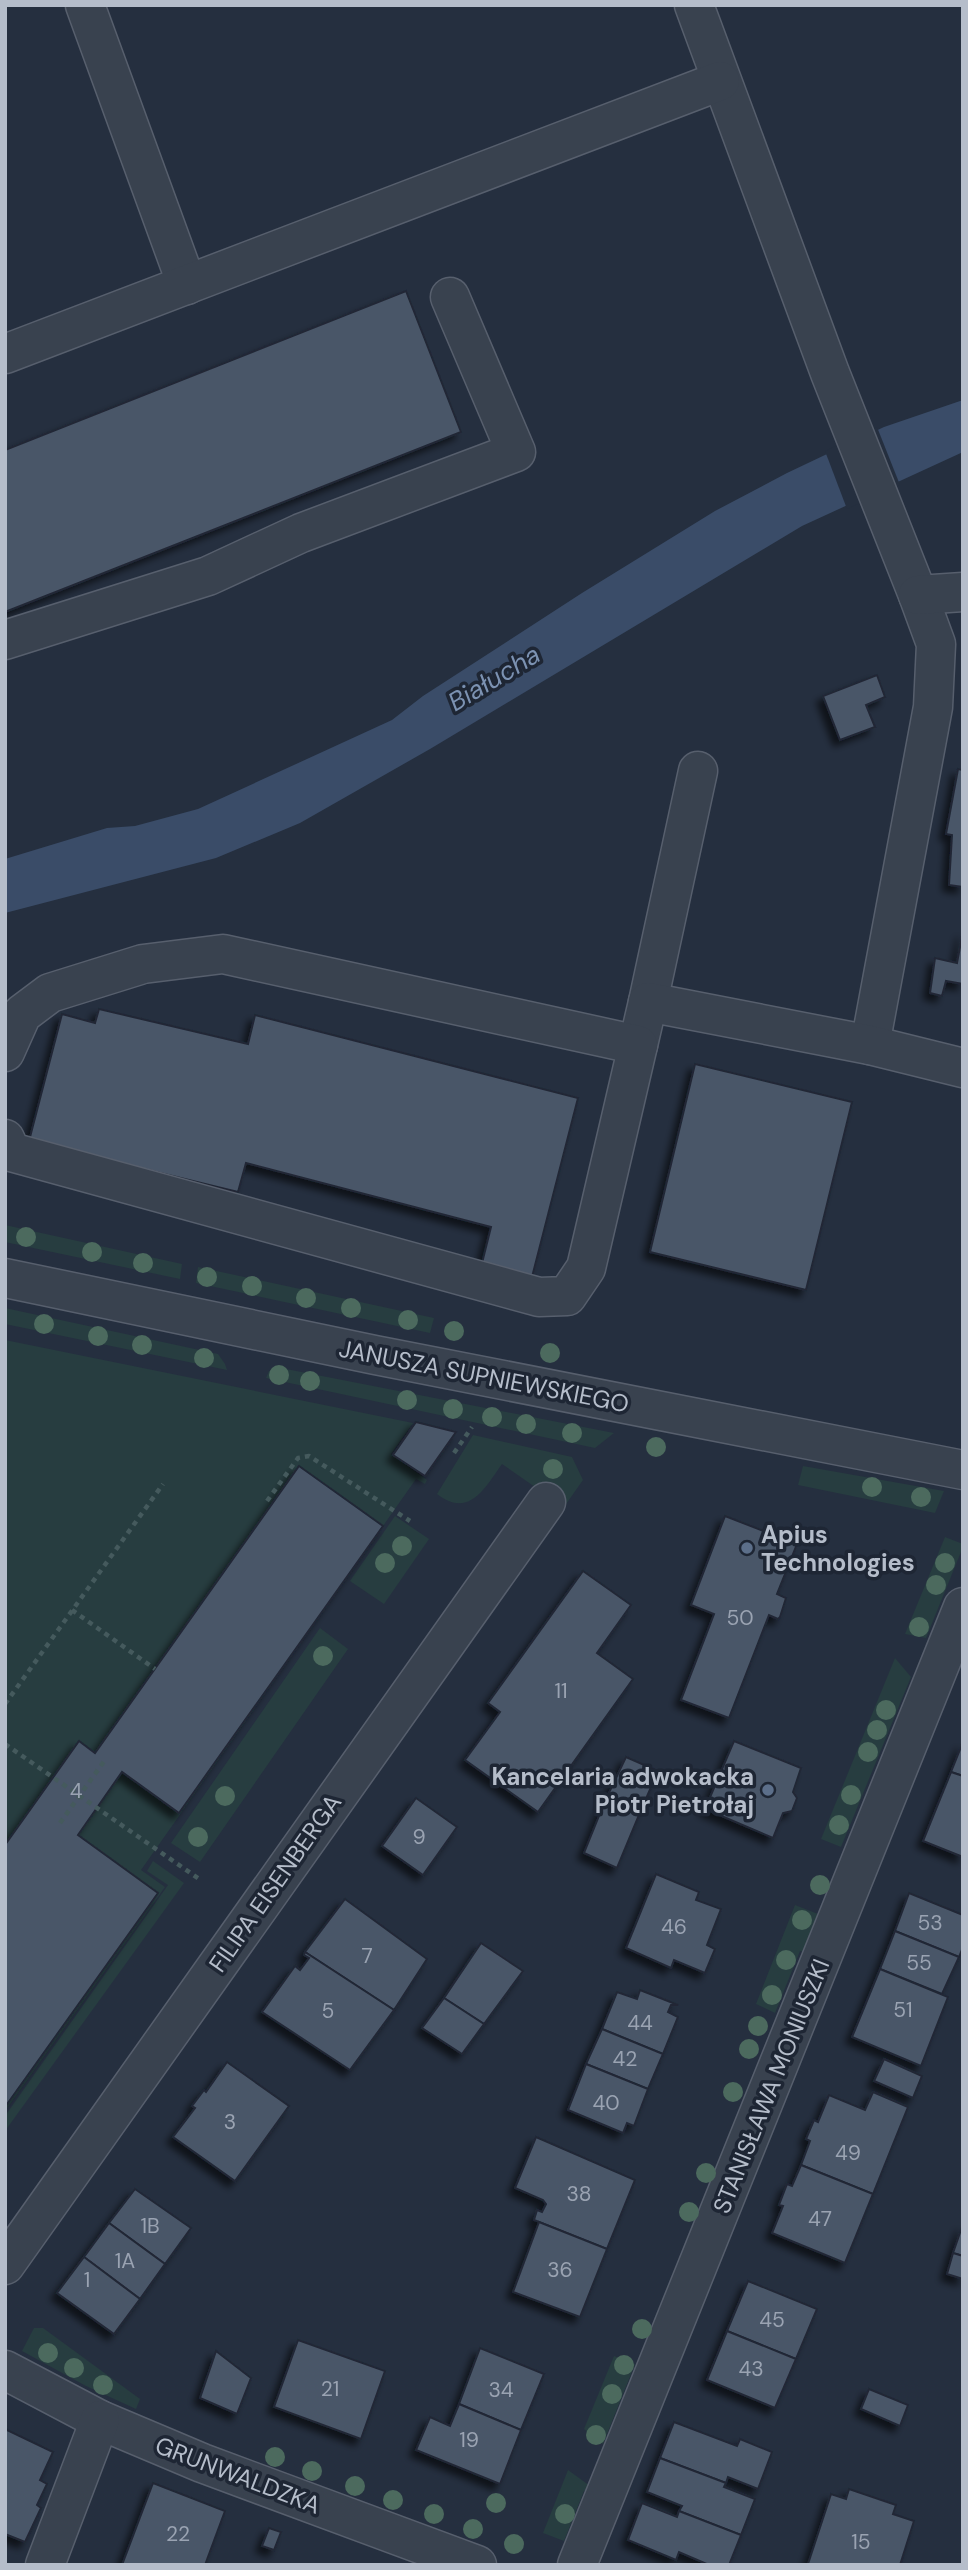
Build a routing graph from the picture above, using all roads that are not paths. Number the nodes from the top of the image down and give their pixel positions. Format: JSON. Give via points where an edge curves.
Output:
{"nodes":[{"id":1,"x":85,"y":5,"type":"edge"},
{"id":2,"x":694,"y":5,"type":"edge"},
{"id":3,"x":720,"y":80,"type":"junction"},
{"id":4,"x":187,"y":285,"type":"junction"},
{"id":5,"x":450,"y":297,"type":"dead end"},
{"id":6,"x":5,"y":355,"type":"edge"},
{"id":7,"x":911,"y":579,"type":"junction"},
{"id":8,"x":963,"y":592,"type":"edge"},
{"id":9,"x":5,"y":640,"type":"edge"},
{"id":10,"x":698,"y":771,"type":"dead end"},
{"id":11,"x":648,"y":1002,"type":"junction"},
{"id":12,"x":638,"y":1045,"type":"junction"},
{"id":13,"x":870,"y":1045,"type":"junction"},
{"id":14,"x":5,"y":1052,"type":"edge"},
{"id":15,"x":963,"y":1068,"type":"edge"},
{"id":16,"x":5,"y":1139,"type":"edge"},
{"id":17,"x":5,"y":1278,"type":"edge"},
{"id":18,"x":963,"y":1470,"type":"edge"},
{"id":19,"x":546,"y":1502,"type":"dead end"},
{"id":20,"x":963,"y":1607,"type":"edge"},
{"id":21,"x":5,"y":2265,"type":"edge"},
{"id":22,"x":5,"y":2370,"type":"edge"},
{"id":23,"x":100,"y":2420,"type":"junction"},
{"id":24,"x":45,"y":2565,"type":"edge"},
{"id":25,"x":477,"y":2565,"type":"edge"},
{"id":26,"x":577,"y":2565,"type":"edge"}],
"edges":[{"from":1,"to":4,"type":"street"},
{"from":2,"to":3,"type":"street"},
{"from":3,"to":4,"type":"street"},
{"from":3,"to":7,"type":"street"},
{"from":4,"to":6,"type":"street"},
{"from":5,"to":9,"type":"street","via":[[516,452],[301,533],[208,576]]},
{"from":7,"to":8,"type":"street"},
{"from":7,"to":13,"type":"street","via":[[936,644],[933,706]]},
{"from":10,"to":11,"type":"street"},
{"from":11,"to":12,"type":"street"},
{"from":11,"to":13,"type":"street"},
{"from":12,"to":14,"type":"street","via":[[223,954],[143,964],[51,993],[22,1014]]},
{"from":12,"to":16,"type":"street","via":[[586,1268],[567,1296],[539,1297],[11,1152]]},
{"from":13,"to":15,"type":"street"},
{"from":17,"to":18,"type":"street","name":"JANUSZA SUPNIEWSKIEGO"},
{"from":19,"to":21,"type":"street","name":"FILIPA EISENBERGA"},
{"from":20,"to":26,"type":"street","name":"STANISŁAWA MONIUSZKI"},
{"from":22,"to":23,"type":"street","name":"GRUNWALDZKA"},
{"from":23,"to":24,"type":"street"},
{"from":23,"to":25,"type":"street","name":"GRUNWALDZKA","via":[[202,2463]]}]}
